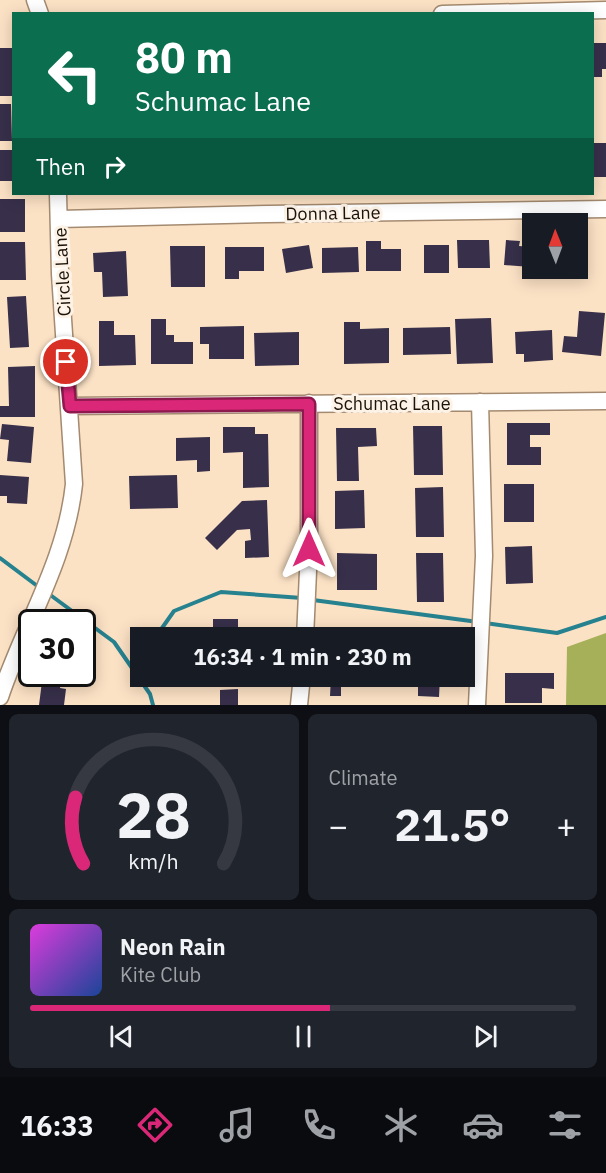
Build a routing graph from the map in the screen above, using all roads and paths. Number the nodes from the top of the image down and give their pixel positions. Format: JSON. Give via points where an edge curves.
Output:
{"nodes":[{"id":1,"x":606,"y":10,"type":"edge"},
{"id":2,"x":524,"y":12,"type":"edge"},
{"id":3,"x":58,"y":195,"type":"edge"},
{"id":4,"x":606,"y":209,"type":"edge"},
{"id":5,"x":59,"y":219,"type":"junction"},
{"id":6,"x":606,"y":400,"type":"edge"},
{"id":7,"x":480,"y":402,"type":"junction"},
{"id":8,"x":309,"y":404,"type":"junction"},
{"id":9,"x":70,"y":406,"type":"junction"},
{"id":10,"x":306,"y":627,"type":"edge"},
{"id":11,"x":301,"y":687,"type":"edge"},
{"id":12,"x":0,"y":697,"type":"edge"},
{"id":13,"x":300,"y":705,"type":"edge"},
{"id":14,"x":477,"y":705,"type":"edge"}],
"edges":[{"from":1,"to":2,"type":"street"},
{"from":3,"to":5,"type":"street","name":"Circle Lane"},
{"from":4,"to":5,"type":"street","name":"Donna Lane"},
{"from":5,"to":9,"type":"street","name":"Circle Lane"},
{"from":6,"to":7,"type":"street","name":"Schumac Lane"},
{"from":7,"to":8,"type":"street","name":"Schumac Lane"},
{"from":7,"to":14,"type":"street","via":[[484,556]]},
{"from":8,"to":9,"type":"street","name":"Schumac Lane"},
{"from":8,"to":10,"type":"street"},
{"from":9,"to":12,"type":"street","name":"Circle Lane","via":[[71,510],[53,571]]},
{"from":11,"to":13,"type":"street"}]}
